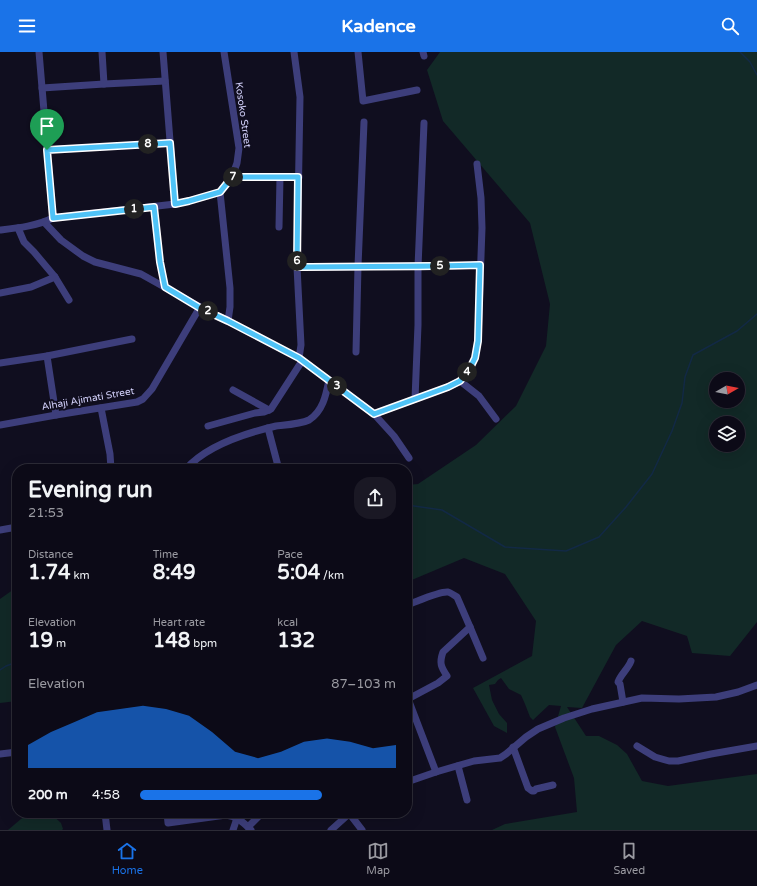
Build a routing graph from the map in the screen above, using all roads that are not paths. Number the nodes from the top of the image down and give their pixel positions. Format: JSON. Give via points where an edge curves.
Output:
{"nodes":[{"id":1,"x":39,"y":52,"type":"edge"},
{"id":2,"x":102,"y":52,"type":"edge"},
{"id":3,"x":163,"y":52,"type":"edge"},
{"id":4,"x":224,"y":52,"type":"edge"},
{"id":5,"x":294,"y":52,"type":"edge"},
{"id":6,"x":358,"y":52,"type":"edge"},
{"id":7,"x":164,"y":81,"type":"junction"},
{"id":8,"x":104,"y":84,"type":"junction"},
{"id":9,"x":42,"y":88,"type":"junction"},
{"id":10,"x":417,"y":90,"type":"dead end"},
{"id":11,"x":364,"y":122,"type":"dead end"},
{"id":12,"x":424,"y":123,"type":"dead end"},
{"id":13,"x":170,"y":143,"type":"junction"},
{"id":14,"x":47,"y":150,"type":"junction"},
{"id":15,"x":478,"y":164,"type":"dead end"},
{"id":16,"x":232,"y":177,"type":"junction"},
{"id":17,"x":280,"y":177,"type":"junction"},
{"id":18,"x":298,"y":177,"type":"junction"},
{"id":19,"x":220,"y":192,"type":"junction"},
{"id":20,"x":175,"y":204,"type":"junction"},
{"id":21,"x":154,"y":207,"type":"junction"},
{"id":22,"x":53,"y":218,"type":"junction"},
{"id":23,"x":44,"y":222,"type":"junction"},
{"id":24,"x":279,"y":227,"type":"dead end"},
{"id":25,"x":18,"y":228,"type":"junction"},
{"id":26,"x":0,"y":230,"type":"edge"},
{"id":27,"x":480,"y":265,"type":"junction"},
{"id":28,"x":358,"y":266,"type":"junction"},
{"id":29,"x":297,"y":267,"type":"junction"},
{"id":30,"x":418,"y":267,"type":"junction"},
{"id":31,"x":55,"y":277,"type":"junction"},
{"id":32,"x":165,"y":287,"type":"junction"},
{"id":33,"x":0,"y":293,"type":"edge"},
{"id":34,"x":69,"y":300,"type":"dead end"},
{"id":35,"x":200,"y":308,"type":"junction"},
{"id":36,"x":228,"y":321,"type":"junction"},
{"id":37,"x":132,"y":339,"type":"dead end"},
{"id":38,"x":356,"y":352,"type":"dead end"},
{"id":39,"x":47,"y":356,"type":"junction"},
{"id":40,"x":301,"y":359,"type":"junction"},
{"id":41,"x":0,"y":364,"type":"edge"},
{"id":42,"x":329,"y":380,"type":"junction"},
{"id":43,"x":460,"y":381,"type":"junction"},
{"id":44,"x":233,"y":390,"type":"dead end"},
{"id":45,"x":415,"y":399,"type":"junction"},
{"id":46,"x":101,"y":408,"type":"junction"},
{"id":47,"x":269,"y":410,"type":"junction"},
{"id":48,"x":56,"y":414,"type":"junction"},
{"id":49,"x":374,"y":414,"type":"junction"},
{"id":50,"x":496,"y":419,"type":"dead end"},
{"id":51,"x":0,"y":425,"type":"edge"},
{"id":52,"x":208,"y":426,"type":"dead end"},
{"id":53,"x":268,"y":428,"type":"junction"},
{"id":54,"x":409,"y":458,"type":"dead end"},
{"id":55,"x":111,"y":464,"type":"edge"},
{"id":56,"x":191,"y":464,"type":"edge"},
{"id":57,"x":277,"y":464,"type":"edge"},
{"id":58,"x":12,"y":528,"type":"edge"},
{"id":59,"x":0,"y":530,"type":"edge"},
{"id":60,"x":412,"y":603,"type":"edge"},
{"id":61,"x":470,"y":627,"type":"junction"},
{"id":62,"x":483,"y":658,"type":"dead end"},
{"id":63,"x":631,"y":661,"type":"dead end"},
{"id":64,"x":757,"y":685,"type":"edge"},
{"id":65,"x":412,"y":695,"type":"edge"},
{"id":66,"x":623,"y":702,"type":"junction"},
{"id":67,"x":412,"y":708,"type":"edge"},
{"id":68,"x":638,"y":746,"type":"dead end"},
{"id":69,"x":757,"y":746,"type":"edge"},
{"id":70,"x":513,"y":747,"type":"junction"},
{"id":71,"x":12,"y":753,"type":"edge"},
{"id":72,"x":0,"y":754,"type":"edge"},
{"id":73,"x":458,"y":766,"type":"junction"},
{"id":74,"x":436,"y":772,"type":"junction"},
{"id":75,"x":412,"y":780,"type":"edge"},
{"id":76,"x":553,"y":785,"type":"dead end"},
{"id":77,"x":467,"y":800,"type":"dead end"},
{"id":78,"x":106,"y":818,"type":"edge"},
{"id":79,"x":207,"y":818,"type":"edge"},
{"id":80,"x":237,"y":818,"type":"joint"},
{"id":81,"x":258,"y":818,"type":"edge"},
{"id":82,"x":344,"y":818,"type":"edge"},
{"id":83,"x":354,"y":818,"type":"edge"},
{"id":84,"x":168,"y":826,"type":"edge"},
{"id":85,"x":250,"y":829,"type":"edge"},
{"id":86,"x":107,"y":830,"type":"edge"},
{"id":87,"x":233,"y":830,"type":"edge"},
{"id":88,"x":331,"y":830,"type":"edge"},
{"id":89,"x":362,"y":830,"type":"edge"}],
"edges":[{"from":1,"to":9,"type":"street"},
{"from":2,"to":8,"type":"street"},
{"from":3,"to":7,"type":"street"},
{"from":4,"to":16,"type":"street","name":"Kosoko Street","via":[[239,148]]},
{"from":5,"to":18,"type":"street","via":[[300,97]]},
{"from":6,"to":10,"type":"street","via":[[364,101]]},
{"from":7,"to":8,"type":"street"},
{"from":7,"to":13,"type":"street"},
{"from":8,"to":9,"type":"street"},
{"from":9,"to":14,"type":"street"},
{"from":11,"to":28,"type":"street"},
{"from":12,"to":30,"type":"street"},
{"from":13,"to":14,"type":"street"},
{"from":13,"to":20,"type":"street"},
{"from":14,"to":22,"type":"street"},
{"from":15,"to":27,"type":"street","via":[[482,228]]},
{"from":16,"to":17,"type":"street"},
{"from":16,"to":19,"type":"street","name":"Kosoko Street"},
{"from":17,"to":18,"type":"street"},
{"from":17,"to":24,"type":"street"},
{"from":18,"to":29,"type":"street"},
{"from":19,"to":20,"type":"street"},
{"from":19,"to":36,"type":"street","via":[[230,288]]},
{"from":20,"to":21,"type":"street"},
{"from":21,"to":22,"type":"street"},
{"from":21,"to":32,"type":"street"},
{"from":22,"to":23,"type":"street"},
{"from":23,"to":25,"type":"street"},
{"from":23,"to":32,"type":"street","via":[[61,240],[89,259],[141,274]]},
{"from":25,"to":26,"type":"street"},
{"from":25,"to":31,"type":"street","via":[[24,242]]},
{"from":27,"to":30,"type":"street"},
{"from":27,"to":43,"type":"street","via":[[478,341],[475,358]]},
{"from":28,"to":29,"type":"street"},
{"from":28,"to":30,"type":"street"},
{"from":28,"to":38,"type":"street"},
{"from":29,"to":40,"type":"street"},
{"from":30,"to":45,"type":"street"},
{"from":31,"to":33,"type":"street","via":[[31,287]]},
{"from":31,"to":34,"type":"street"},
{"from":32,"to":35,"type":"street"},
{"from":35,"to":36,"type":"street"},
{"from":35,"to":46,"type":"street","name":"Alhaji Ajimati Street","via":[[144,399]]},
{"from":36,"to":40,"type":"street"},
{"from":37,"to":39,"type":"street"},
{"from":39,"to":41,"type":"street"},
{"from":39,"to":48,"type":"street"},
{"from":40,"to":42,"type":"street"},
{"from":40,"to":47,"type":"street"},
{"from":42,"to":49,"type":"street"},
{"from":42,"to":53,"type":"street","via":[[321,408],[307,421]]},
{"from":43,"to":45,"type":"street"},
{"from":43,"to":50,"type":"street","via":[[479,396]]},
{"from":44,"to":47,"type":"street"},
{"from":45,"to":49,"type":"street"},
{"from":46,"to":48,"type":"street","name":"Alhaji Ajimati Street"},
{"from":46,"to":55,"type":"street"},
{"from":47,"to":52,"type":"street"},
{"from":48,"to":51,"type":"street","name":"Alhaji Ajimati Street"},
{"from":49,"to":54,"type":"street"},
{"from":53,"to":56,"type":"street","via":[[218,445]]},
{"from":53,"to":57,"type":"street"},
{"from":58,"to":59,"type":"street"},
{"from":60,"to":61,"type":"street","via":[[449,592],[457,597]]},
{"from":61,"to":62,"type":"street"},
{"from":61,"to":65,"type":"street","via":[[443,652],[441,667],[447,676]]},
{"from":63,"to":66,"type":"street","via":[[618,682]]},
{"from":64,"to":66,"type":"street","via":[[716,697],[642,698]]},
{"from":66,"to":70,"type":"street","via":[[564,718],[538,729]]},
{"from":67,"to":74,"type":"street"},
{"from":68,"to":69,"type":"street","via":[[655,757],[669,761]]},
{"from":70,"to":73,"type":"street","via":[[500,758]]},
{"from":70,"to":76,"type":"street","via":[[528,788],[534,791]]},
{"from":71,"to":72,"type":"street"},
{"from":73,"to":74,"type":"street"},
{"from":73,"to":77,"type":"street"},
{"from":74,"to":75,"type":"street"},
{"from":78,"to":86,"type":"street"},
{"from":79,"to":84,"type":"street"},
{"from":80,"to":85,"type":"street"},
{"from":80,"to":87,"type":"street"},
{"from":81,"to":85,"type":"street"},
{"from":82,"to":88,"type":"street"},
{"from":83,"to":89,"type":"street"}]}
